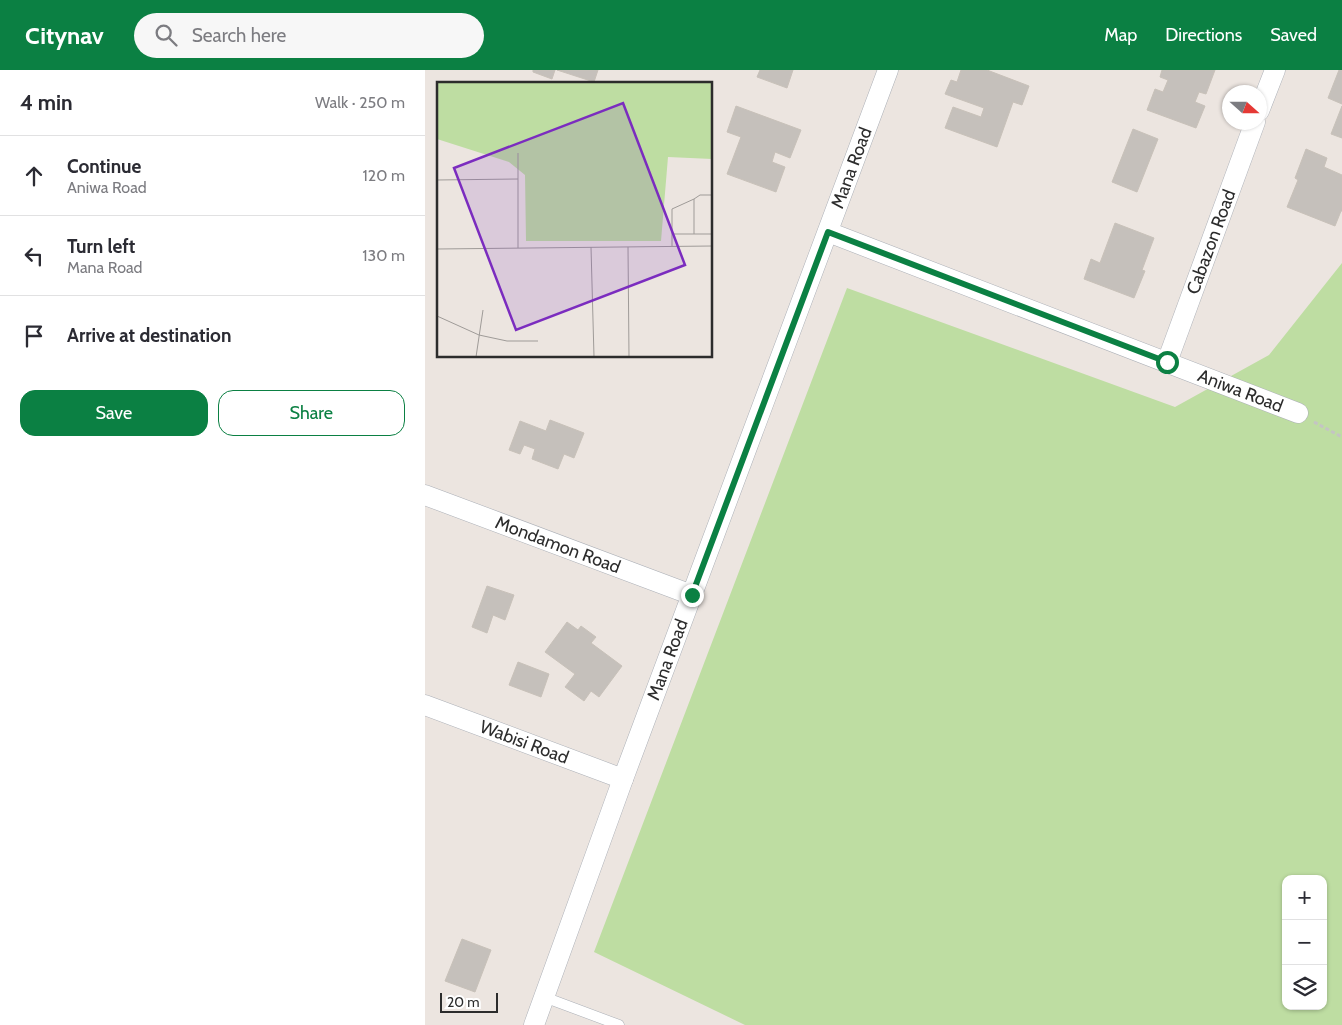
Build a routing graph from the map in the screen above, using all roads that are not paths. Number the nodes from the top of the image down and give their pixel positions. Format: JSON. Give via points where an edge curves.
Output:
{"nodes":[{"id":1,"x":888,"y":70,"type":"edge"},
{"id":2,"x":1275,"y":70,"type":"edge"},
{"id":3,"x":1267,"y":90,"type":"edge"},
{"id":4,"x":1252,"y":130,"type":"edge"},
{"id":5,"x":828,"y":232,"type":"junction"},
{"id":6,"x":1167,"y":362,"type":"junction"},
{"id":7,"x":1298,"y":413,"type":"road end"},
{"id":8,"x":425,"y":495,"type":"edge"},
{"id":9,"x":692,"y":595,"type":"junction"},
{"id":10,"x":425,"y":705,"type":"edge"},
{"id":11,"x":623,"y":779,"type":"junction"},
{"id":12,"x":545,"y":997,"type":"junction"},
{"id":13,"x":603,"y":1022,"type":"edge"},
{"id":14,"x":534,"y":1025,"type":"edge"},
{"id":15,"x":619,"y":1025,"type":"edge"}],
"edges":[{"from":1,"to":5,"type":"street","name":"Mana Road"},
{"from":2,"to":3,"type":"street"},
{"from":4,"to":6,"type":"street","name":"Cabazon Road"},
{"from":5,"to":6,"type":"street","name":"Aniwa Road"},
{"from":5,"to":9,"type":"street","name":"Mana Road"},
{"from":6,"to":7,"type":"street","name":"Aniwa Road"},
{"from":8,"to":9,"type":"street","name":"Mondamon Road"},
{"from":9,"to":11,"type":"street","name":"Mana Road"},
{"from":10,"to":11,"type":"street","name":"Wabisi Road"},
{"from":11,"to":12,"type":"street","name":"Mana Road"},
{"from":12,"to":13,"type":"lane"},
{"from":12,"to":14,"type":"street","name":"Mana Road"},
{"from":13,"to":15,"type":"lane"}]}
